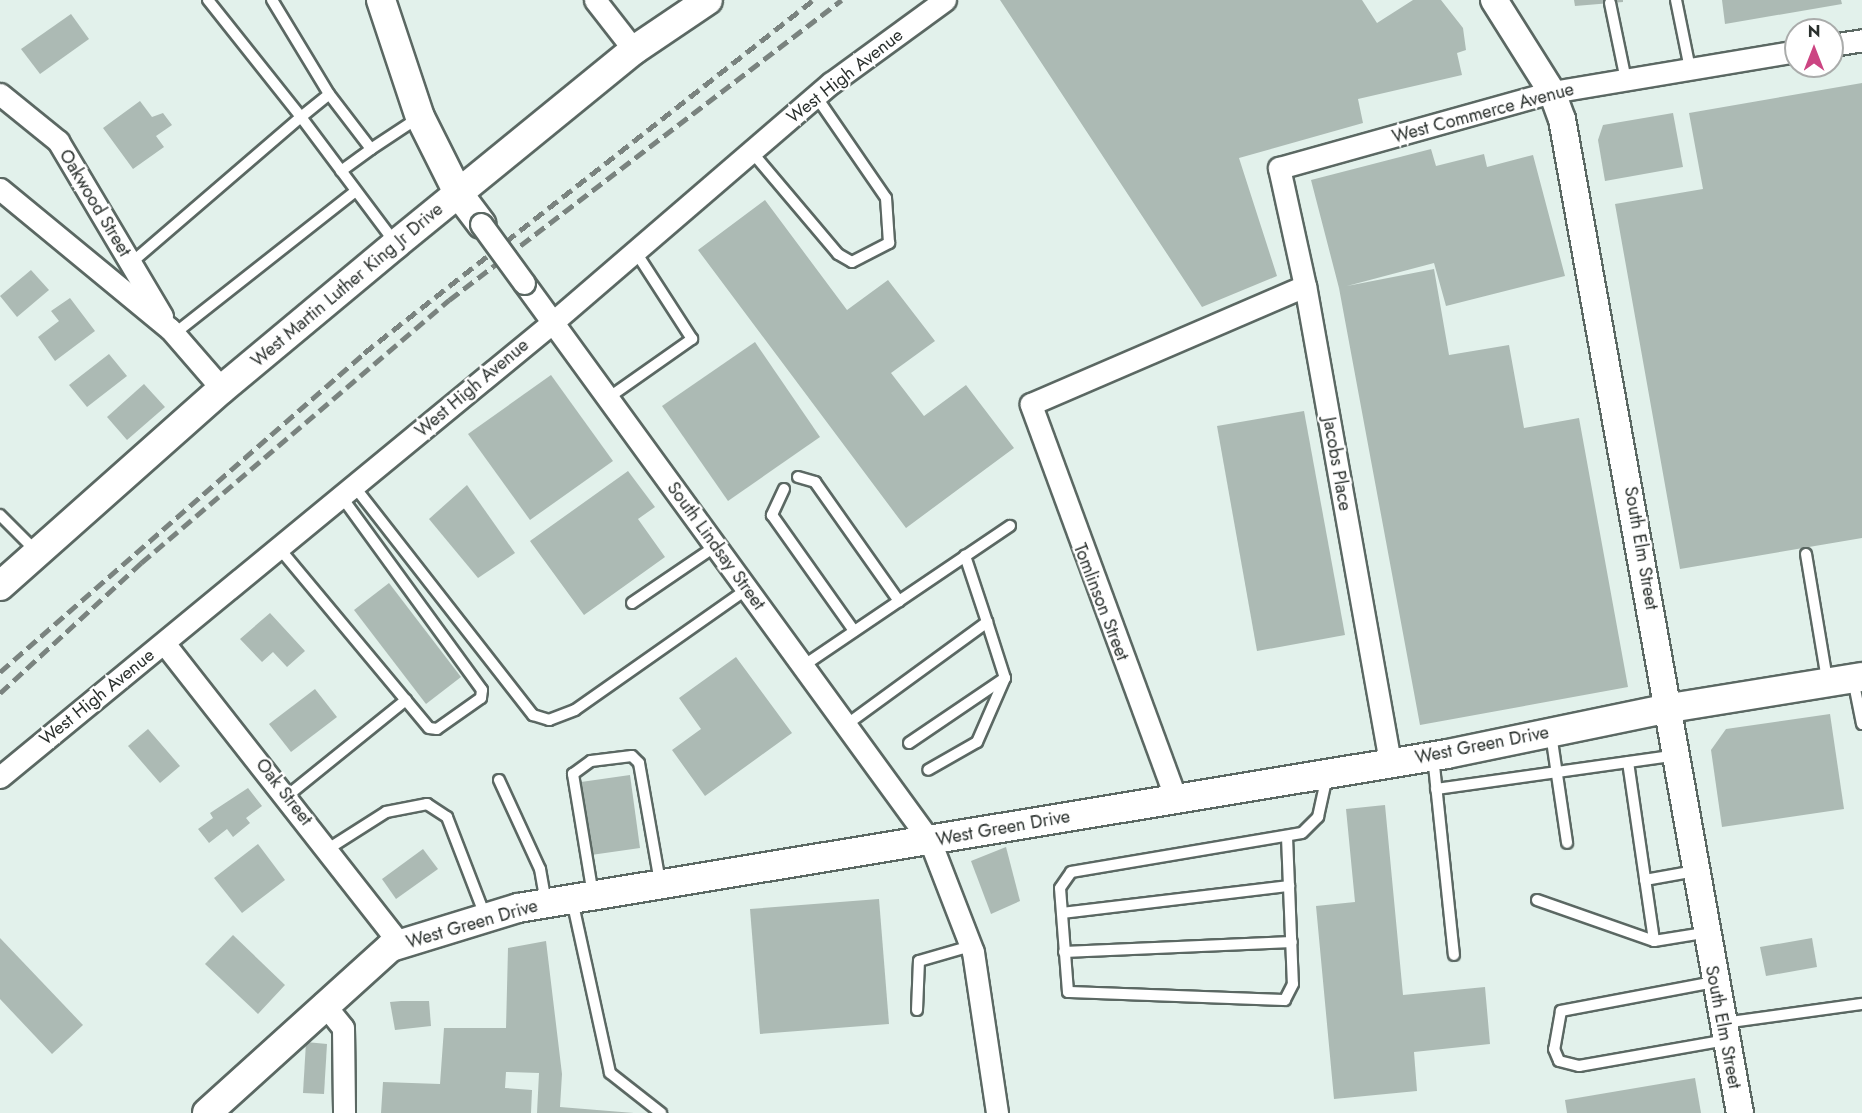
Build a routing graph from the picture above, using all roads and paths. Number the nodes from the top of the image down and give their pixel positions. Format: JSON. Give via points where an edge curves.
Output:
{"nodes":[{"id":1,"x":208,"y":0,"type":"edge"},
{"id":2,"x":272,"y":0,"type":"edge"},
{"id":3,"x":381,"y":0,"type":"edge"},
{"id":4,"x":595,"y":0,"type":"edge"},
{"id":5,"x":708,"y":0,"type":"edge"},
{"id":6,"x":945,"y":0,"type":"edge"},
{"id":7,"x":1494,"y":0,"type":"edge"},
{"id":8,"x":1676,"y":0,"type":"edge"},
{"id":9,"x":1610,"y":3,"type":"dead end"},
{"id":10,"x":1862,"y":40,"type":"edge"},
{"id":11,"x":1844,"y":43,"type":"edge"},
{"id":12,"x":634,"y":50,"type":"junction"},
{"id":13,"x":1784,"y":53,"type":"edge"},
{"id":14,"x":1690,"y":69,"type":"junction"},
{"id":15,"x":1626,"y":80,"type":"junction"},
{"id":16,"x":1552,"y":92,"type":"junction"},
{"id":17,"x":0,"y":93,"type":"edge"},
{"id":18,"x":329,"y":94,"type":"junction"},
{"id":19,"x":816,"y":96,"type":"junction"},
{"id":20,"x":301,"y":117,"type":"junction"},
{"id":21,"x":420,"y":117,"type":"junction"},
{"id":22,"x":371,"y":149,"type":"junction"},
{"id":23,"x":751,"y":151,"type":"junction"},
{"id":24,"x":1279,"y":168,"type":"joint"},
{"id":25,"x":341,"y":171,"type":"junction"},
{"id":26,"x":0,"y":189,"type":"edge"},
{"id":27,"x":356,"y":191,"type":"junction"},
{"id":28,"x":458,"y":193,"type":"junction"},
{"id":29,"x":481,"y":224,"type":"joint"},
{"id":30,"x":396,"y":244,"type":"junction"},
{"id":31,"x":634,"y":251,"type":"junction"},
{"id":32,"x":130,"y":263,"type":"junction"},
{"id":33,"x":1305,"y":286,"type":"junction"},
{"id":34,"x":553,"y":322,"type":"junction"},
{"id":35,"x":172,"y":332,"type":"junction"},
{"id":36,"x":222,"y":389,"type":"junction"},
{"id":37,"x":608,"y":398,"type":"junction"},
{"id":38,"x":798,"y":477,"type":"dead end"},
{"id":39,"x":784,"y":489,"type":"dead end"},
{"id":40,"x":348,"y":491,"type":"junction"},
{"id":41,"x":0,"y":515,"type":"edge"},
{"id":42,"x":1010,"y":525,"type":"dead end"},
{"id":43,"x":716,"y":546,"type":"junction"},
{"id":44,"x":279,"y":548,"type":"junction"},
{"id":45,"x":38,"y":553,"type":"junction"},
{"id":46,"x":1806,"y":554,"type":"dead end"},
{"id":47,"x":965,"y":556,"type":"junction"},
{"id":48,"x":0,"y":586,"type":"edge"},
{"id":49,"x":747,"y":589,"type":"junction"},
{"id":50,"x":899,"y":601,"type":"junction"},
{"id":51,"x":632,"y":603,"type":"dead end"},
{"id":52,"x":987,"y":622,"type":"junction"},
{"id":53,"x":854,"y":631,"type":"junction"},
{"id":54,"x":164,"y":643,"type":"junction"},
{"id":55,"x":803,"y":666,"type":"junction"},
{"id":56,"x":1005,"y":678,"type":"junction"},
{"id":57,"x":1848,"y":680,"type":"edge"},
{"id":58,"x":406,"y":700,"type":"junction"},
{"id":59,"x":1670,"y":708,"type":"junction"},
{"id":60,"x":1862,"y":724,"type":"edge"},
{"id":61,"x":846,"y":725,"type":"junction"},
{"id":62,"x":1550,"y":733,"type":"junction"},
{"id":63,"x":909,"y":743,"type":"dead end"},
{"id":64,"x":1677,"y":755,"type":"junction"},
{"id":65,"x":1433,"y":756,"type":"junction"},
{"id":66,"x":1390,"y":762,"type":"junction"},
{"id":67,"x":1628,"y":762,"type":"junction"},
{"id":68,"x":928,"y":770,"type":"dead end"},
{"id":69,"x":1557,"y":772,"type":"junction"},
{"id":70,"x":1327,"y":773,"type":"junction"},
{"id":71,"x":0,"y":777,"type":"edge"},
{"id":72,"x":499,"y":780,"type":"dead end"},
{"id":73,"x":1436,"y":789,"type":"junction"},
{"id":74,"x":287,"y":796,"type":"junction"},
{"id":75,"x":1176,"y":799,"type":"junction"},
{"id":76,"x":1287,"y":837,"type":"junction"},
{"id":77,"x":930,"y":841,"type":"junction"},
{"id":78,"x":1567,"y":843,"type":"dead end"},
{"id":79,"x":328,"y":849,"type":"junction"},
{"id":80,"x":1695,"y":871,"type":"junction"},
{"id":81,"x":1645,"y":880,"type":"junction"},
{"id":82,"x":660,"y":885,"type":"junction"},
{"id":83,"x":1289,"y":886,"type":"junction"},
{"id":84,"x":571,"y":900,"type":"junction"},
{"id":85,"x":1538,"y":900,"type":"dead end"},
{"id":86,"x":1062,"y":913,"type":"junction"},
{"id":87,"x":486,"y":918,"type":"junction"},
{"id":88,"x":1704,"y":933,"type":"junction"},
{"id":89,"x":1654,"y":941,"type":"junction"},
{"id":90,"x":1292,"y":942,"type":"junction"},
{"id":91,"x":400,"y":944,"type":"junction"},
{"id":92,"x":971,"y":946,"type":"junction"},
{"id":93,"x":1064,"y":952,"type":"junction"},
{"id":94,"x":1454,"y":955,"type":"dead end"},
{"id":95,"x":1714,"y":982,"type":"junction"},
{"id":96,"x":322,"y":1003,"type":"junction"},
{"id":97,"x":1862,"y":1004,"type":"edge"},
{"id":98,"x":916,"y":1010,"type":"dead end"},
{"id":99,"x":1724,"y":1031,"type":"junction"},
{"id":100,"x":207,"y":1113,"type":"edge"},
{"id":101,"x":344,"y":1113,"type":"edge"},
{"id":102,"x":661,"y":1113,"type":"edge"},
{"id":103,"x":997,"y":1113,"type":"edge"},
{"id":104,"x":1740,"y":1113,"type":"edge"}],
"edges":[{"from":1,"to":20,"type":"lane"},
{"from":2,"to":18,"type":"lane"},
{"from":3,"to":21,"type":"main road","name":"South Lindsay Street"},
{"from":4,"to":12,"type":"street"},
{"from":5,"to":12,"type":"main road","name":"West Martin Luther King Jr Drive"},
{"from":6,"to":19,"type":"street","name":"West High Avenue"},
{"from":7,"to":16,"type":"street","name":"South Elm Street"},
{"from":8,"to":14,"type":"lane"},
{"from":9,"to":15,"type":"lane"},
{"from":10,"to":11,"type":"street"},
{"from":12,"to":28,"type":"main road","name":"West Martin Luther King Jr Drive"},
{"from":13,"to":14,"type":"street","name":"West Commerce Avenue"},
{"from":14,"to":15,"type":"street","name":"West Commerce Avenue"},
{"from":15,"to":16,"type":"street","name":"West Commerce Avenue"},
{"from":16,"to":24,"type":"street","name":"West Commerce Avenue"},
{"from":16,"to":59,"type":"street","name":"South Elm Street","via":[[1562,119]]},
{"from":17,"to":32,"type":"street","name":"Oakwood Street","via":[[58,141]]},
{"from":18,"to":20,"type":"lane"},
{"from":18,"to":22,"type":"lane"},
{"from":19,"to":23,"type":"street","name":"West High Avenue"},
{"from":19,"to":23,"type":"lane","via":[[886,198],[889,243],[852,262],[837,254]]},
{"from":20,"to":25,"type":"lane"},
{"from":20,"to":32,"type":"lane"},
{"from":21,"to":22,"type":"lane"},
{"from":21,"to":28,"type":"main road","name":"South Lindsay Street"},
{"from":22,"to":25,"type":"lane"},
{"from":23,"to":31,"type":"street","name":"West High Avenue"},
{"from":24,"to":33,"type":"street","name":"Jacobs Place"},
{"from":25,"to":27,"type":"lane"},
{"from":26,"to":35,"type":"street","name":"Oakwood Street"},
{"from":27,"to":30,"type":"lane"},
{"from":27,"to":35,"type":"lane"},
{"from":28,"to":29,"type":"main road","name":"South Lindsay Street"},
{"from":28,"to":30,"type":"main road","name":"West Martin Luther King Jr Drive"},
{"from":29,"to":34,"type":"street","name":"South Lindsay Street","bridge":true},
{"from":30,"to":36,"type":"main road","name":"West Martin Luther King Jr Drive"},
{"from":31,"to":34,"type":"street","name":"West High Avenue"},
{"from":31,"to":37,"type":"lane","via":[[692,339]]},
{"from":32,"to":35,"type":"street","name":"Oakwood Street"},
{"from":33,"to":66,"type":"street","name":"Jacobs Place"},
{"from":33,"to":75,"type":"street","name":"Tomlinson Street","via":[[1031,405]]},
{"from":34,"to":37,"type":"street","name":"South Lindsay Street"},
{"from":34,"to":40,"type":"street","name":"West High Avenue"},
{"from":35,"to":36,"type":"street","name":"Oakwood Street"},
{"from":36,"to":45,"type":"main road","name":"West Martin Luther King Jr Drive"},
{"from":37,"to":43,"type":"street","name":"South Lindsay Street"},
{"from":38,"to":50,"type":"lane","via":[[815,482]]},
{"from":39,"to":53,"type":"lane","via":[[772,515]]},
{"from":40,"to":44,"type":"street","name":"West High Avenue"},
{"from":40,"to":49,"type":"lane","via":[[441,597],[533,715],[549,720],[575,710]]},
{"from":40,"to":58,"type":"lane","via":[[483,690],[480,698],[437,729],[429,728]]},
{"from":41,"to":45,"type":"lane"},
{"from":42,"to":47,"type":"lane"},
{"from":43,"to":49,"type":"street","name":"South Lindsay Street"},
{"from":43,"to":51,"type":"lane"},
{"from":44,"to":54,"type":"street","name":"West High Avenue"},
{"from":44,"to":58,"type":"lane"},
{"from":45,"to":48,"type":"main road","name":"West Martin Luther King Jr Drive"},
{"from":46,"to":57,"type":"lane"},
{"from":47,"to":50,"type":"lane"},
{"from":47,"to":52,"type":"lane"},
{"from":49,"to":55,"type":"street","name":"South Lindsay Street"},
{"from":50,"to":53,"type":"lane"},
{"from":52,"to":56,"type":"lane"},
{"from":52,"to":61,"type":"lane"},
{"from":53,"to":55,"type":"lane"},
{"from":54,"to":71,"type":"street","name":"West High Avenue"},
{"from":54,"to":74,"type":"street","name":"Oak Street"},
{"from":55,"to":61,"type":"street","name":"South Lindsay Street"},
{"from":56,"to":63,"type":"lane"},
{"from":56,"to":68,"type":"lane","via":[[977,742]]},
{"from":57,"to":59,"type":"main road","name":"West Green Drive"},
{"from":57,"to":60,"type":"lane"},
{"from":58,"to":74,"type":"lane"},
{"from":59,"to":62,"type":"main road","name":"West Green Drive"},
{"from":59,"to":64,"type":"street","name":"South Elm Street"},
{"from":61,"to":77,"type":"street","name":"South Lindsay Street"},
{"from":62,"to":65,"type":"main road","name":"West Green Drive"},
{"from":62,"to":69,"type":"lane"},
{"from":64,"to":67,"type":"lane"},
{"from":64,"to":80,"type":"street","name":"South Elm Street"},
{"from":65,"to":66,"type":"main road","name":"West Green Drive"},
{"from":65,"to":73,"type":"lane"},
{"from":66,"to":70,"type":"main road","name":"West Green Drive"},
{"from":67,"to":69,"type":"lane"},
{"from":67,"to":81,"type":"lane"},
{"from":69,"to":73,"type":"lane"},
{"from":69,"to":78,"type":"lane"},
{"from":70,"to":75,"type":"main road","name":"West Green Drive"},
{"from":70,"to":76,"type":"lane","via":[[1318,817],[1302,832]]},
{"from":72,"to":84,"type":"lane","via":[[540,869]]},
{"from":73,"to":94,"type":"lane"},
{"from":74,"to":79,"type":"street","name":"Oak Street"},
{"from":75,"to":77,"type":"main road","name":"West Green Drive"},
{"from":76,"to":83,"type":"lane"},
{"from":76,"to":86,"type":"lane","via":[[1082,867],[1064,878]]},
{"from":77,"to":82,"type":"main road","name":"West Green Drive"},
{"from":77,"to":92,"type":"street","name":"South Lindsay Street"},
{"from":79,"to":87,"type":"lane","via":[[386,812],[427,804],[447,817]]},
{"from":79,"to":91,"type":"street","name":"Oak Street"},
{"from":80,"to":81,"type":"lane"},
{"from":80,"to":88,"type":"street","name":"South Elm Street"},
{"from":81,"to":89,"type":"lane"},
{"from":82,"to":84,"type":"main road","name":"West Green Drive"},
{"from":82,"to":84,"type":"lane","via":[[639,763],[632,756],[591,761],[573,774]]},
{"from":83,"to":86,"type":"lane"},
{"from":83,"to":90,"type":"lane"},
{"from":84,"to":87,"type":"main road","name":"West Green Drive"},
{"from":84,"to":102,"type":"lane","via":[[610,1073]]},
{"from":85,"to":89,"type":"lane"},
{"from":86,"to":93,"type":"lane"},
{"from":87,"to":91,"type":"main road","name":"West Green Drive"},
{"from":88,"to":89,"type":"lane"},
{"from":88,"to":95,"type":"street","name":"South Elm Street"},
{"from":90,"to":93,"type":"lane"},
{"from":90,"to":93,"type":"lane","via":[[1293,984],[1285,999],[1074,995],[1066,984]]},
{"from":91,"to":96,"type":"main road","name":"West Green Drive"},
{"from":92,"to":98,"type":"lane","via":[[919,961]]},
{"from":92,"to":103,"type":"street","name":"South Lindsay Street","via":[[983,994]]},
{"from":95,"to":99,"type":"street","name":"South Elm Street"},
{"from":95,"to":99,"type":"lane","via":[[1561,1011],[1554,1049],[1559,1061],[1579,1066]]},
{"from":96,"to":100,"type":"main road","name":"West Green Drive"},
{"from":96,"to":101,"type":"street","via":[[343,1028]]},
{"from":97,"to":99,"type":"lane"},
{"from":99,"to":104,"type":"street","name":"South Elm Street"}]}
